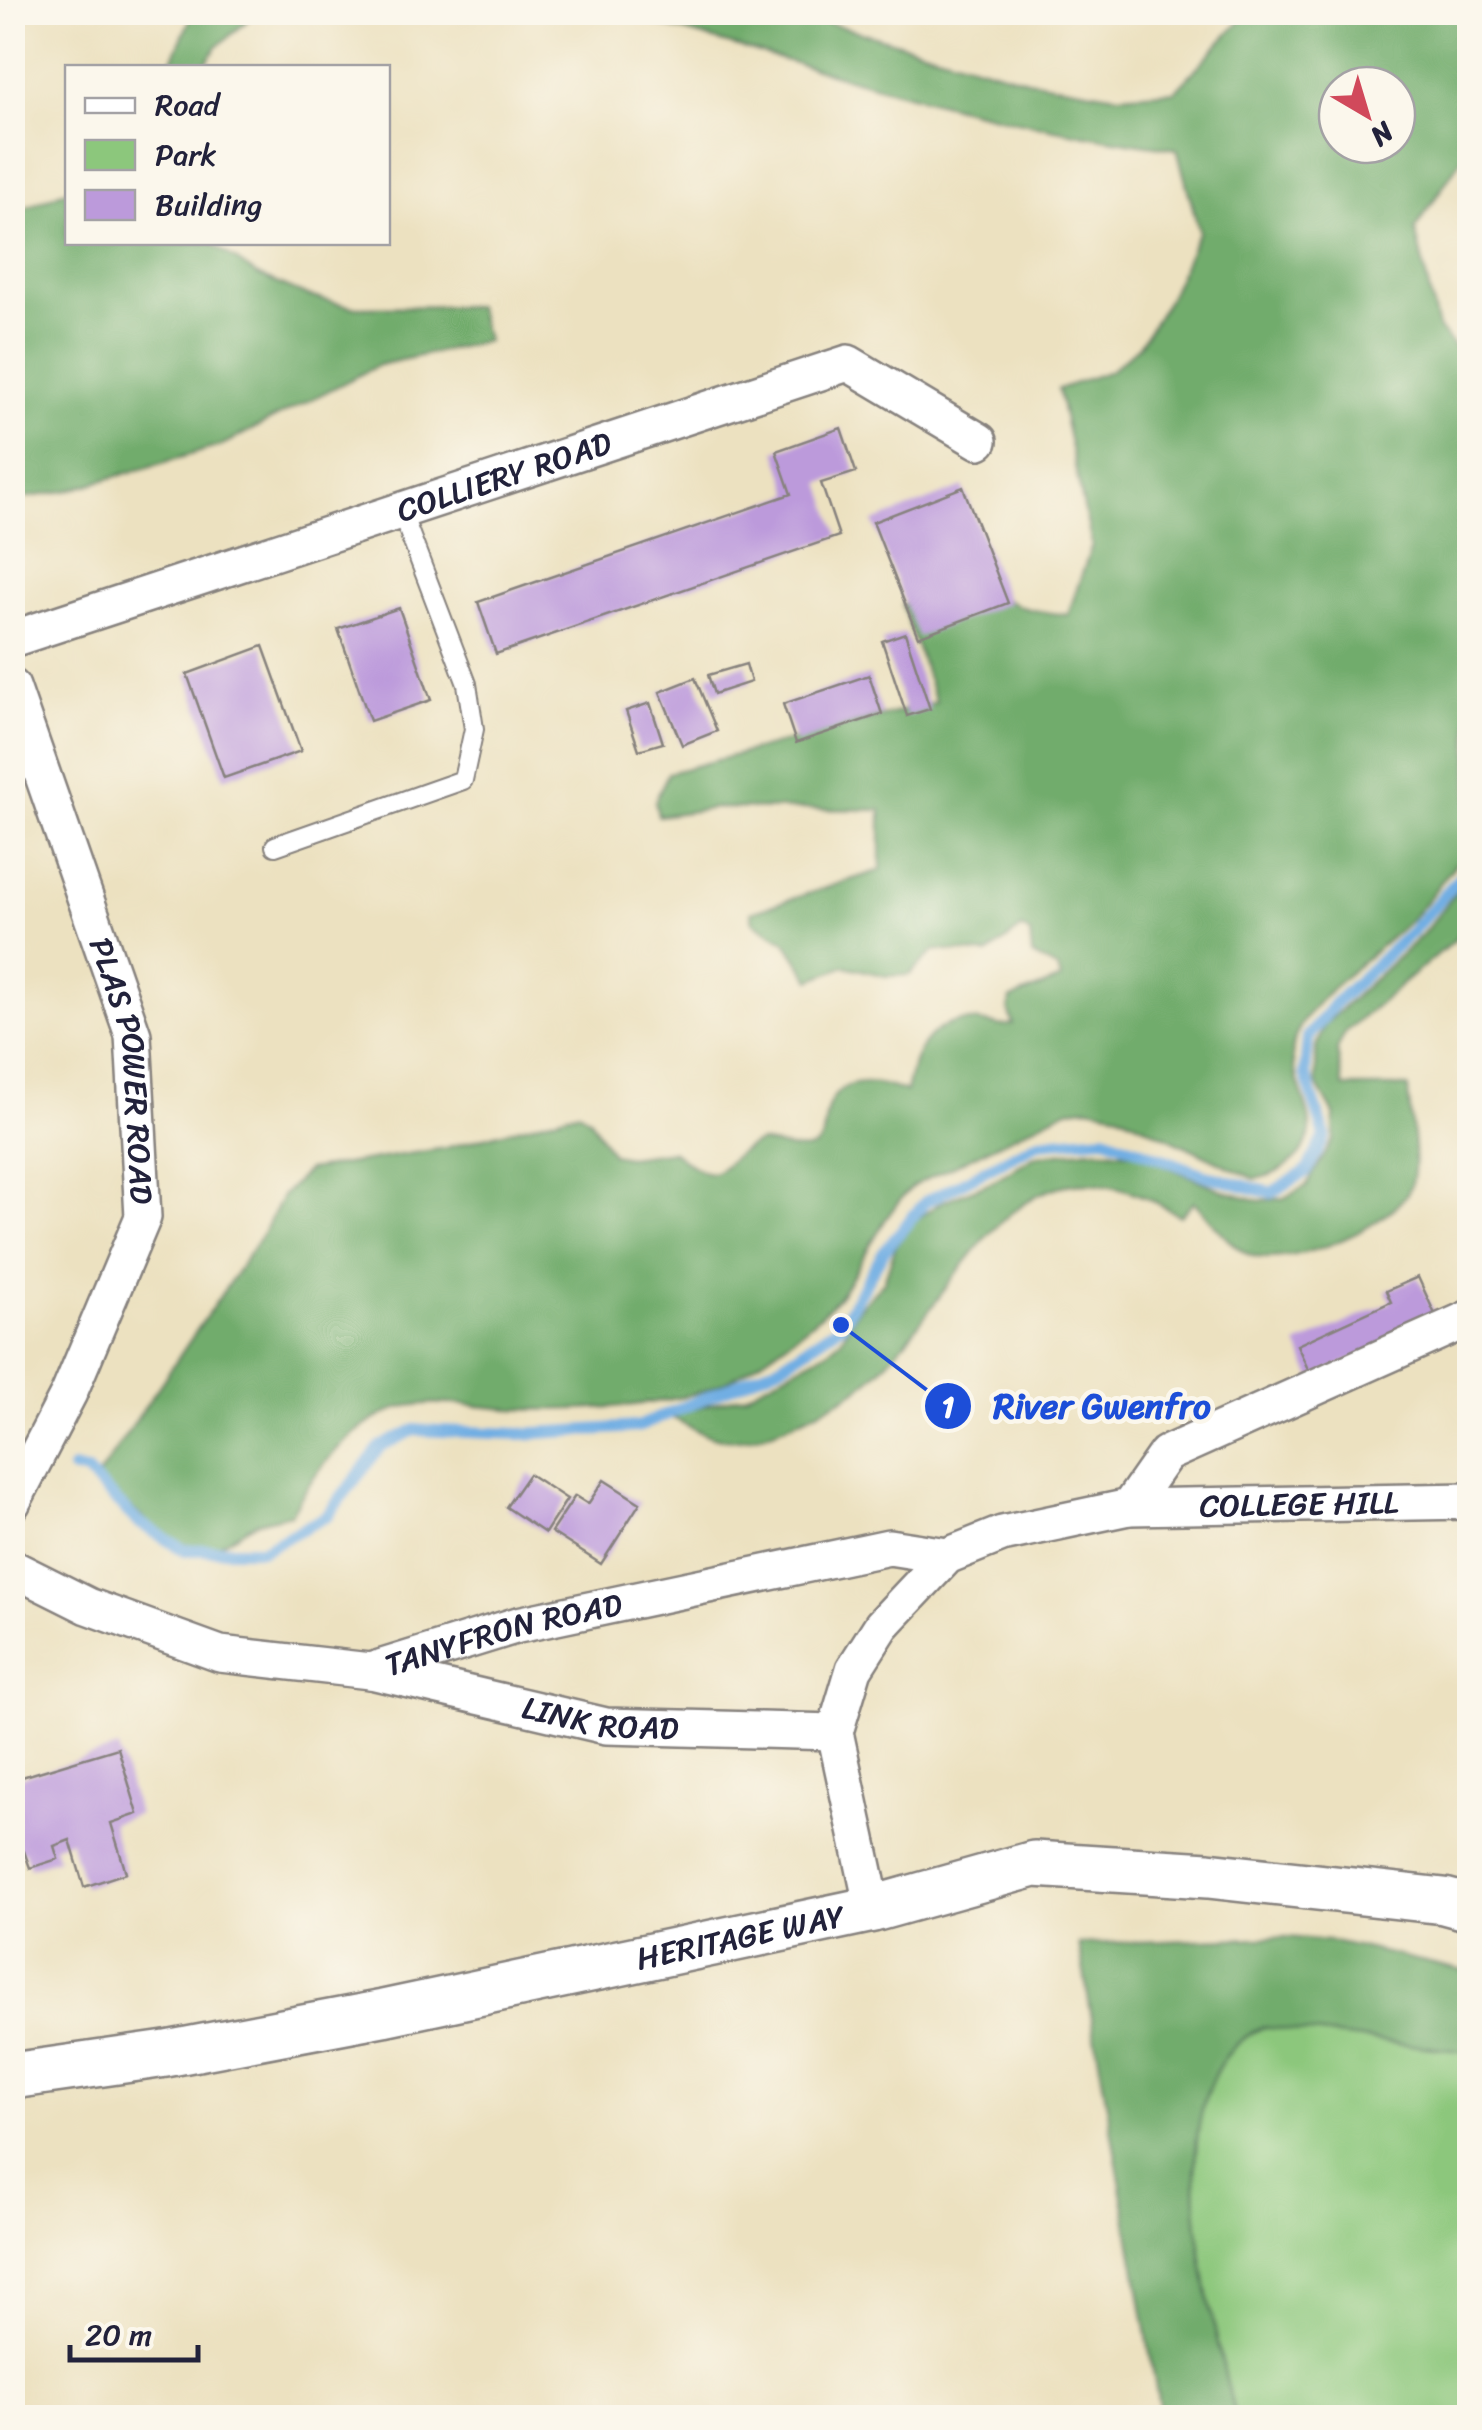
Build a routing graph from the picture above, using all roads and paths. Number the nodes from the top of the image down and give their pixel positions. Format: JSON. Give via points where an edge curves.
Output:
{"nodes":[{"id":1,"x":979,"y":442,"type":"dead end"},
{"id":2,"x":400,"y":511,"type":"junction"},
{"id":3,"x":12,"y":640,"type":"edge"},
{"id":4,"x":12,"y":687,"type":"edge"},
{"id":5,"x":275,"y":846,"type":"dead end"},
{"id":6,"x":1470,"y":1318,"type":"edge"},
{"id":7,"x":1470,"y":1500,"type":"edge"},
{"id":8,"x":12,"y":1503,"type":"edge"},
{"id":9,"x":1128,"y":1507,"type":"junction"},
{"id":10,"x":947,"y":1556,"type":"junction"},
{"id":11,"x":12,"y":1568,"type":"edge"},
{"id":12,"x":370,"y":1671,"type":"junction"},
{"id":13,"x":835,"y":1732,"type":"junction"},
{"id":14,"x":1470,"y":1908,"type":"edge"},
{"id":15,"x":873,"y":1909,"type":"junction"},
{"id":16,"x":12,"y":2076,"type":"edge"}],
"edges":[{"from":1,"to":2,"type":"street","name":"COLLIERY ROAD","via":[[848,363]]},
{"from":2,"to":3,"type":"street","name":"COLLIERY ROAD"},
{"from":2,"to":5,"type":"lane","via":[[467,684],[474,729],[462,780]]},
{"from":4,"to":8,"type":"street","name":"PLAS POWER ROAD","via":[[133,1035],[143,1218],[69,1393]]},
{"from":6,"to":9,"type":"street","via":[[1166,1454]]},
{"from":7,"to":9,"type":"street","name":"COLLEGE HILL"},
{"from":9,"to":10,"type":"street","via":[[1002,1534]]},
{"from":10,"to":12,"type":"street","name":"TANYFRON ROAD","via":[[889,1547],[518,1625]]},
{"from":10,"to":13,"type":"street","via":[[882,1626],[854,1668]]},
{"from":11,"to":12,"type":"street","name":"TANYFRON ROAD","via":[[88,1606],[220,1654]]},
{"from":12,"to":13,"type":"street","name":"LINK ROAD","via":[[606,1726]]},
{"from":13,"to":15,"type":"street"},
{"from":14,"to":15,"type":"street","name":"HERITAGE WAY","via":[[1208,1875],[1034,1864]]},
{"from":15,"to":16,"type":"street","name":"HERITAGE WAY","via":[[365,2016]]}]}
